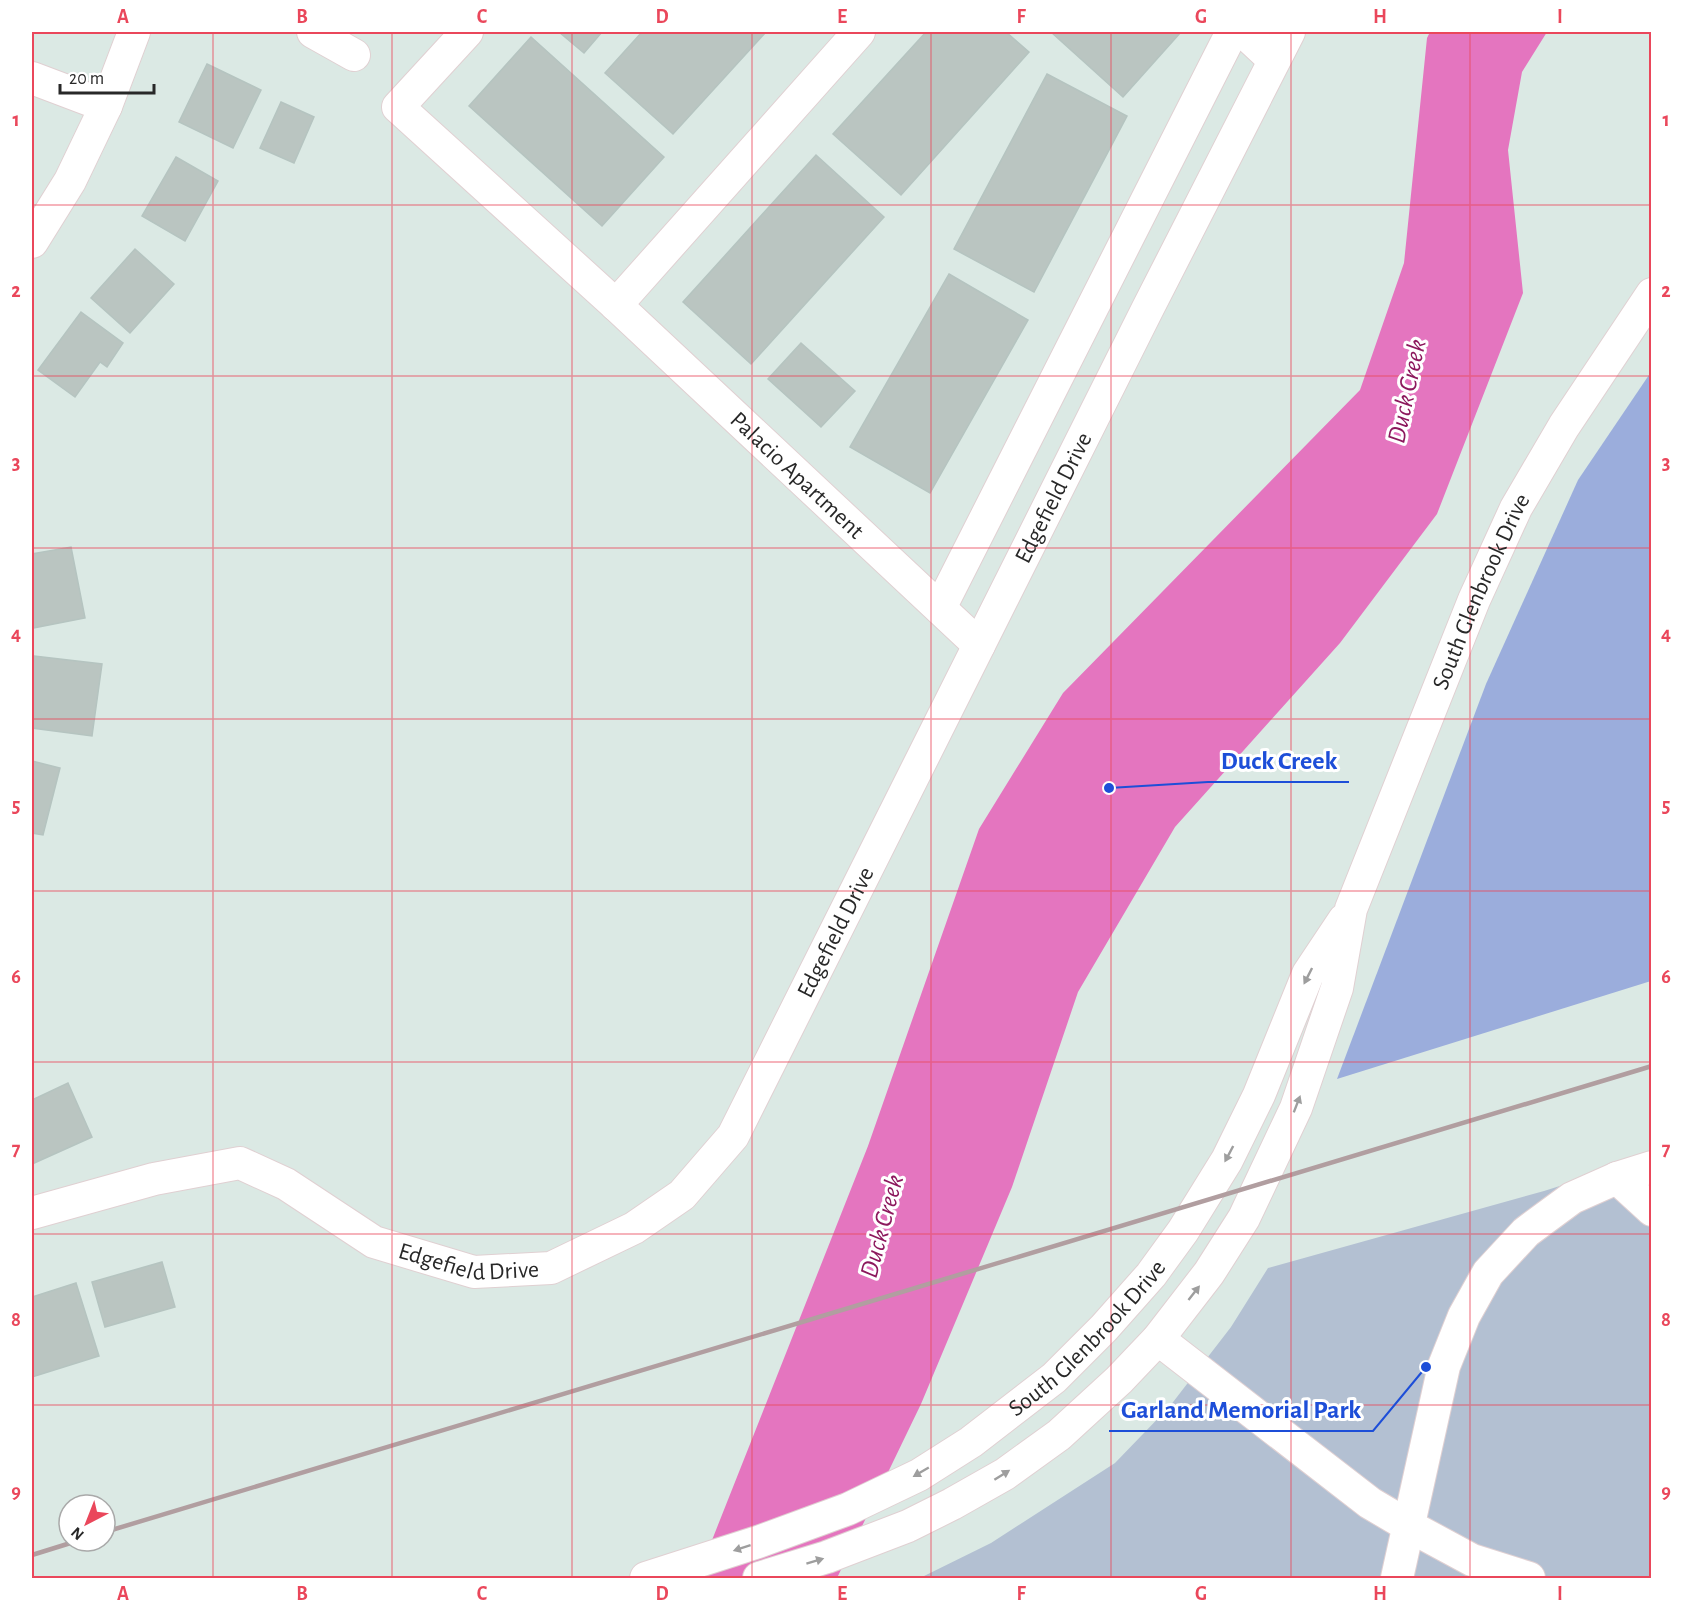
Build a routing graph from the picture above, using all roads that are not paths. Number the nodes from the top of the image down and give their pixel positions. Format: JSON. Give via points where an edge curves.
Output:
{"nodes":[{"id":1,"x":134,"y":32,"type":"edge"},
{"id":2,"x":313,"y":32,"type":"edge"},
{"id":3,"x":467,"y":32,"type":"edge"},
{"id":4,"x":859,"y":32,"type":"edge"},
{"id":5,"x":1232,"y":32,"type":"edge"},
{"id":6,"x":1244,"y":32,"type":"edge"},
{"id":7,"x":1289,"y":32,"type":"edge"},
{"id":8,"x":354,"y":55,"type":"dead end"},
{"id":9,"x":1274,"y":60,"type":"junction"},
{"id":10,"x":32,"y":78,"type":"edge"},
{"id":11,"x":106,"y":106,"type":"junction"},
{"id":12,"x":32,"y":242,"type":"edge"},
{"id":13,"x":1652,"y":294,"type":"edge"},
{"id":14,"x":616,"y":305,"type":"junction"},
{"id":15,"x":940,"y":608,"type":"junction"},
{"id":16,"x":979,"y":645,"type":"junction"},
{"id":17,"x":1351,"y":909,"type":"junction"},
{"id":18,"x":1652,"y":1167,"type":"edge"},
{"id":19,"x":1617,"y":1178,"type":"junction"},
{"id":20,"x":1652,"y":1210,"type":"edge"},
{"id":21,"x":32,"y":1213,"type":"edge"},
{"id":22,"x":1158,"y":1339,"type":"junction"},
{"id":23,"x":1409,"y":1526,"type":"junction"},
{"id":24,"x":646,"y":1578,"type":"edge"},
{"id":25,"x":759,"y":1578,"type":"edge"},
{"id":26,"x":1397,"y":1578,"type":"edge"},
{"id":27,"x":1529,"y":1578,"type":"edge"}],
"edges":[{"from":1,"to":11,"type":"street"},
{"from":2,"to":8,"type":"street"},
{"from":3,"to":14,"type":"street","name":"Palacio Apartment","via":[[398,106]]},
{"from":4,"to":14,"type":"street"},
{"from":5,"to":15,"type":"street"},
{"from":6,"to":9,"type":"street"},
{"from":7,"to":9,"type":"street","name":"Edgefield Drive"},
{"from":9,"to":16,"type":"street","name":"Edgefield Drive"},
{"from":10,"to":11,"type":"street"},
{"from":11,"to":12,"type":"street","via":[[70,181]]},
{"from":13,"to":17,"type":"street","name":"South Glenbrook Drive","via":[[1564,426],[1516,508],[1474,600]]},
{"from":14,"to":15,"type":"street","name":"Palacio Apartment"},
{"from":15,"to":16,"type":"street","name":"Palacio Apartment"},
{"from":16,"to":21,"type":"street","name":"Edgefield Drive","via":[[733,1136],[682,1195],[634,1228],[551,1268],[474,1272],[374,1242],[286,1184],[240,1163],[154,1179]]},
{"from":22,"to":17,"type":"street","name":"South Glenbrook Drive","one_way":true,"via":[[1209,1273],[1244,1218],[1296,1108],[1337,988]]},
{"from":17,"to":24,"type":"street","name":"South Glenbrook Drive","one_way":true,"via":[[1308,975],[1259,1095],[1227,1160],[1183,1231],[1151,1275],[1054,1378],[971,1442],[919,1474],[848,1509]]},
{"from":18,"to":19,"type":"street"},
{"from":19,"to":20,"type":"street"},
{"from":19,"to":23,"type":"street","via":[[1572,1198],[1526,1232],[1488,1273],[1464,1316],[1444,1366]]},
{"from":22,"to":23,"type":"street","via":[[1370,1503]]},
{"from":25,"to":22,"type":"street","name":"South Glenbrook Drive","one_way":true,"via":[[908,1526],[1005,1474],[1059,1435]]},
{"from":23,"to":26,"type":"street"},
{"from":23,"to":27,"type":"street","via":[[1472,1560]]}]}
